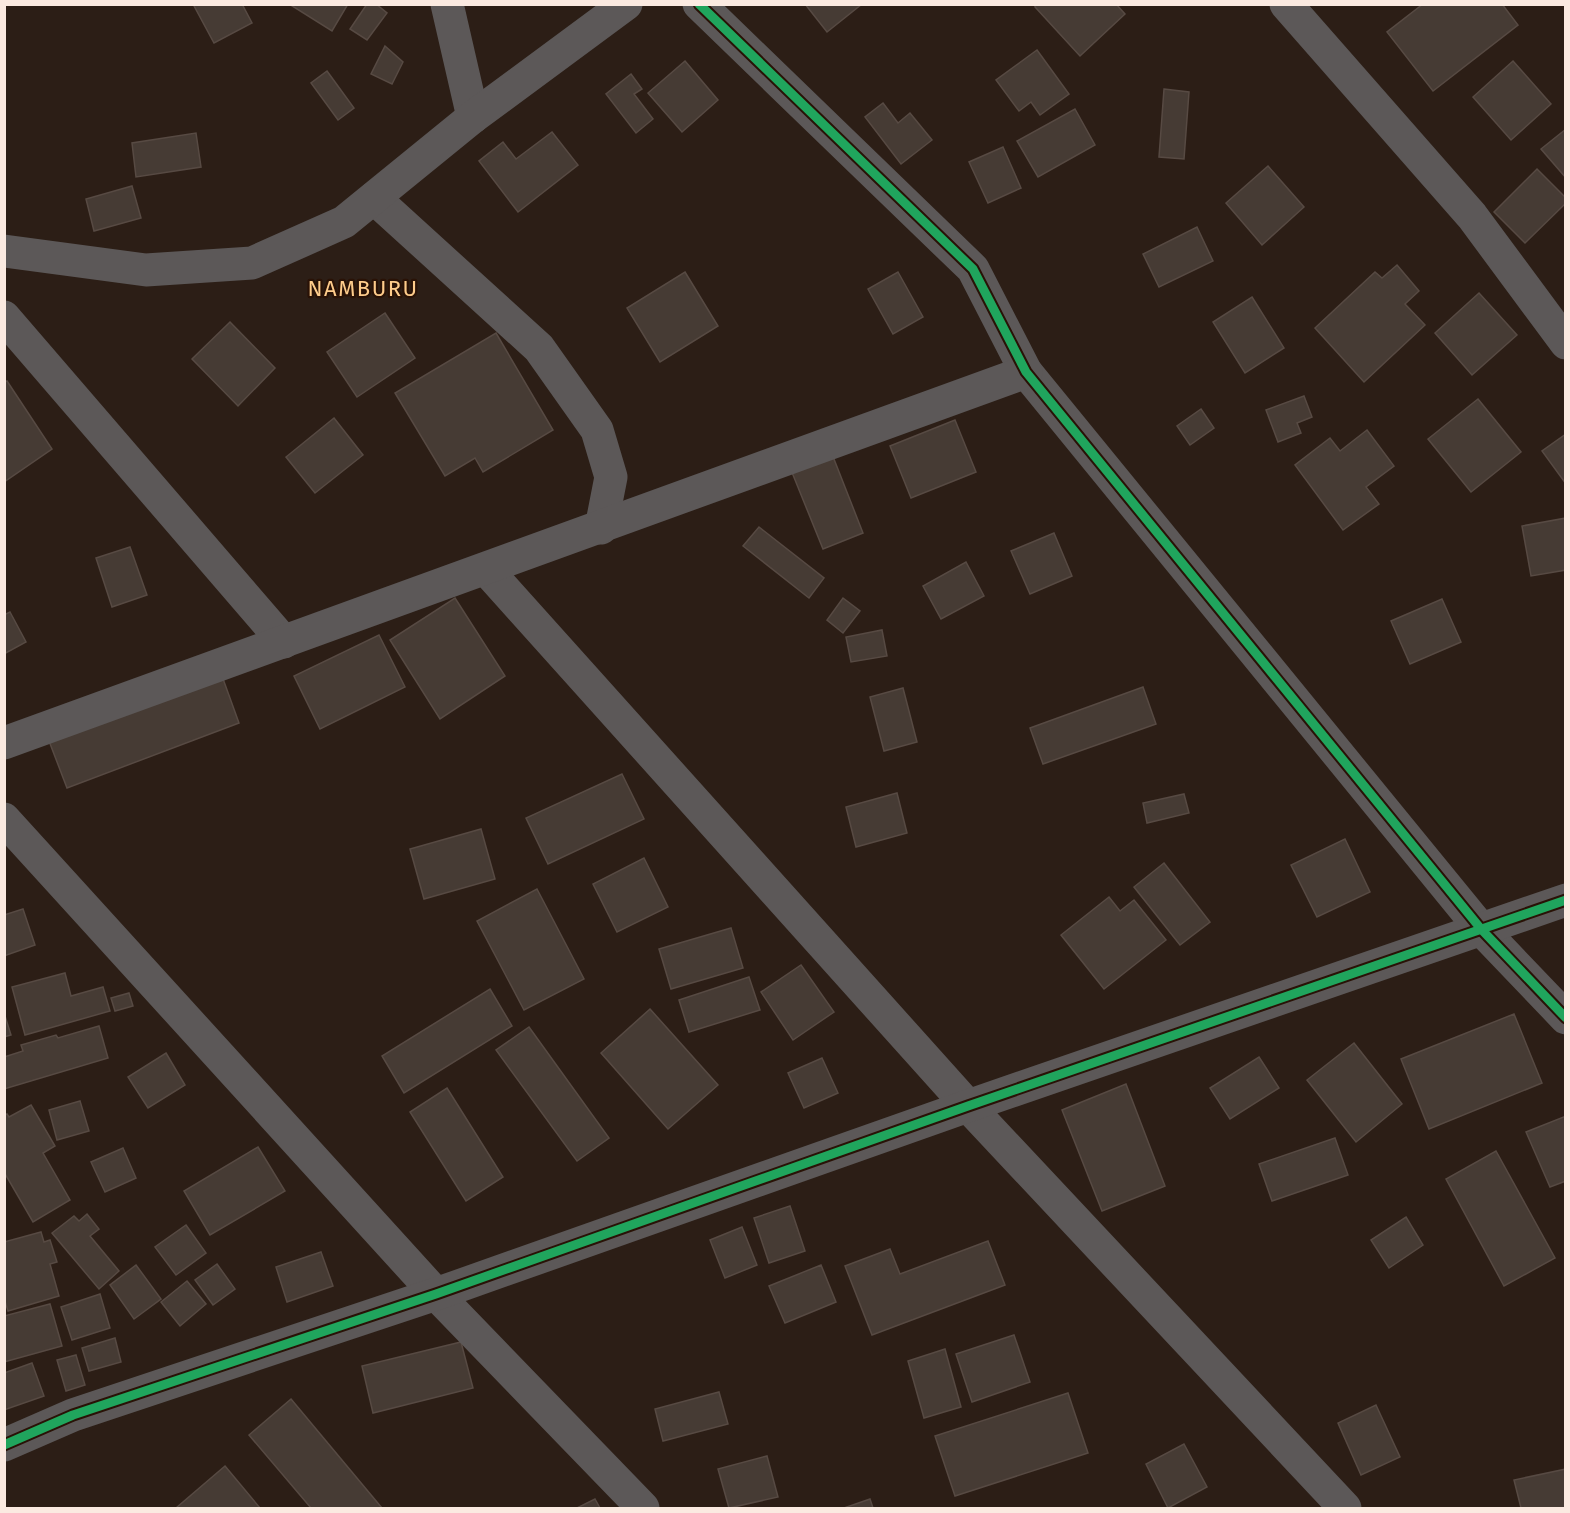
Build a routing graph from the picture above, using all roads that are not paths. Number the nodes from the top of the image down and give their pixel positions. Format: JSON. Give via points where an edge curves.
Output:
{"nodes":[{"id":1,"x":447,"y":4,"type":"edge"},
{"id":2,"x":626,"y":4,"type":"edge"},
{"id":3,"x":699,"y":4,"type":"edge"},
{"id":4,"x":1286,"y":4,"type":"edge"},
{"id":5,"x":473,"y":117,"type":"junction"},
{"id":6,"x":374,"y":198,"type":"junction"},
{"id":7,"x":4,"y":251,"type":"edge"},
{"id":8,"x":4,"y":317,"type":"edge"},
{"id":9,"x":1566,"y":343,"type":"edge"},
{"id":10,"x":1026,"y":372,"type":"junction"},
{"id":11,"x":601,"y":528,"type":"junction"},
{"id":12,"x":486,"y":569,"type":"junction"},
{"id":13,"x":284,"y":642,"type":"junction"},
{"id":14,"x":4,"y":743,"type":"edge"},
{"id":15,"x":4,"y":819,"type":"edge"},
{"id":16,"x":1566,"y":900,"type":"edge"},
{"id":17,"x":1481,"y":929,"type":"junction"},
{"id":18,"x":1566,"y":1018,"type":"edge"},
{"id":19,"x":968,"y":1106,"type":"junction"},
{"id":20,"x":436,"y":1294,"type":"junction"},
{"id":21,"x":4,"y":1445,"type":"edge"},
{"id":22,"x":643,"y":1509,"type":"edge"},
{"id":23,"x":1345,"y":1509,"type":"edge"}],
"edges":[{"from":1,"to":5,"type":"street"},
{"from":2,"to":5,"type":"street"},
{"from":3,"to":10,"type":"street","via":[[973,269]]},
{"from":4,"to":9,"type":"street","via":[[1472,216]]},
{"from":5,"to":6,"type":"street"},
{"from":6,"to":7,"type":"street","via":[[344,222],[252,263],[146,270]]},
{"from":6,"to":11,"type":"street","via":[[539,348],[597,430],[611,477]]},
{"from":8,"to":13,"type":"street"},
{"from":10,"to":11,"type":"street"},
{"from":10,"to":17,"type":"street"},
{"from":11,"to":12,"type":"street"},
{"from":12,"to":13,"type":"street"},
{"from":12,"to":19,"type":"street"},
{"from":13,"to":14,"type":"street"},
{"from":15,"to":20,"type":"street"},
{"from":16,"to":17,"type":"street"},
{"from":17,"to":18,"type":"street"},
{"from":17,"to":19,"type":"street"},
{"from":19,"to":20,"type":"street"},
{"from":19,"to":23,"type":"street"},
{"from":20,"to":21,"type":"street","via":[[72,1414]]},
{"from":20,"to":22,"type":"street"}]}
